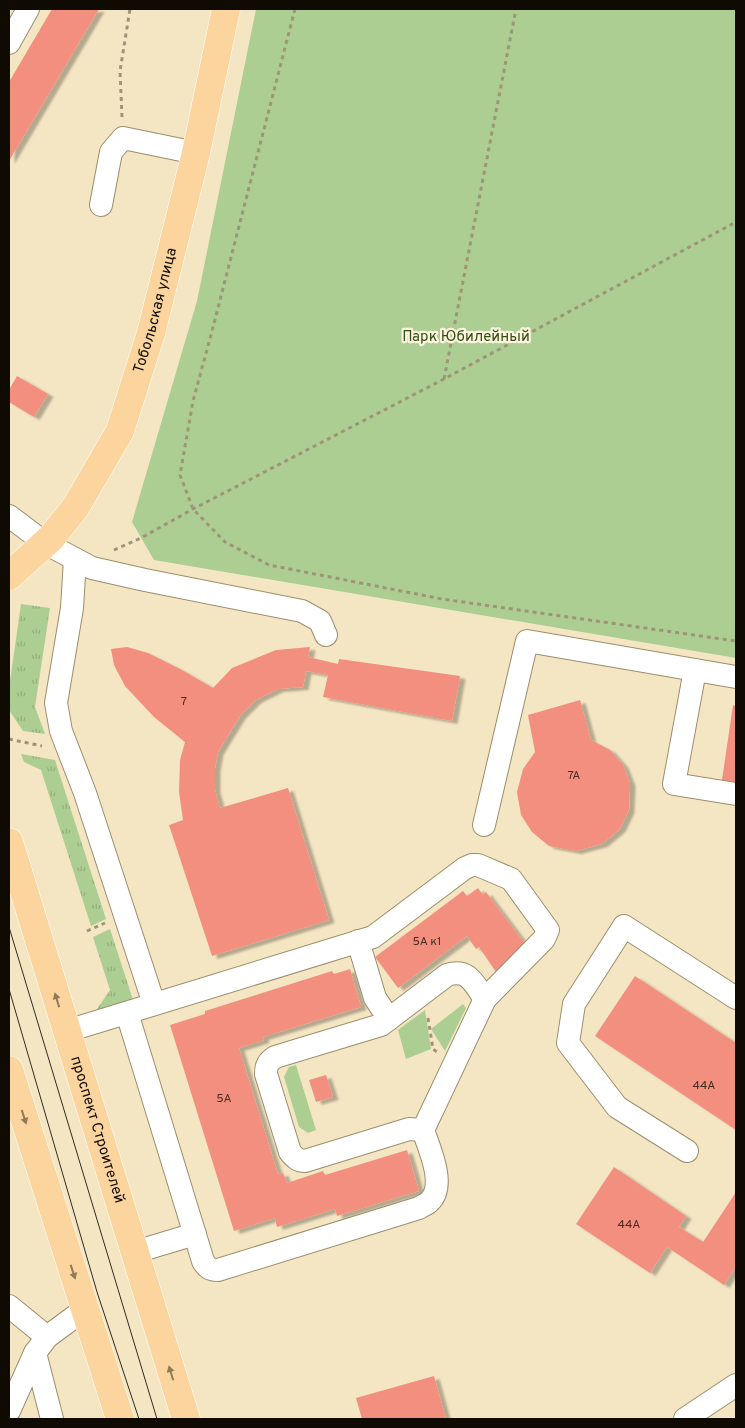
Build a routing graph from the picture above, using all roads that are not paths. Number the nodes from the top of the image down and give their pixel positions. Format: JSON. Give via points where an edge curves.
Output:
{"nodes":[{"id":1,"x":28,"y":9,"type":"edge"},
{"id":2,"x":226,"y":9,"type":"edge"},
{"id":3,"x":9,"y":43,"type":"edge"},
{"id":4,"x":196,"y":153,"type":"junction"},
{"id":5,"x":101,"y":205,"type":"dead end"},
{"id":6,"x":9,"y":516,"type":"edge"},
{"id":7,"x":45,"y":543,"type":"junction"},
{"id":8,"x":75,"y":559,"type":"junction"},
{"id":9,"x":9,"y":576,"type":"edge"},
{"id":10,"x":326,"y":635,"type":"dead end"},
{"id":11,"x":695,"y":670,"type":"junction"},
{"id":12,"x":736,"y":677,"type":"edge"},
{"id":13,"x":736,"y":794,"type":"edge"},
{"id":14,"x":484,"y":825,"type":"dead end"},
{"id":15,"x":9,"y":842,"type":"edge"},
{"id":16,"x":358,"y":942,"type":"junction"},
{"id":17,"x":736,"y":998,"type":"edge"},
{"id":18,"x":486,"y":1000,"type":"junction"},
{"id":19,"x":152,"y":1001,"type":"dead end"},
{"id":20,"x":127,"y":1013,"type":"junction"},
{"id":21,"x":389,"y":1019,"type":"junction"},
{"id":22,"x":67,"y":1032,"type":"junction"},
{"id":23,"x":9,"y":1070,"type":"edge"},
{"id":24,"x":423,"y":1130,"type":"junction"},
{"id":25,"x":687,"y":1151,"type":"dead end"},
{"id":26,"x":194,"y":1234,"type":"junction"},
{"id":27,"x":135,"y":1252,"type":"junction"},
{"id":28,"x":9,"y":1306,"type":"edge"},
{"id":29,"x":85,"y":1309,"type":"junction"},
{"id":30,"x":41,"y":1345,"type":"junction"},
{"id":31,"x":736,"y":1385,"type":"edge"},
{"id":32,"x":9,"y":1411,"type":"edge"},
{"id":33,"x":52,"y":1419,"type":"edge"},
{"id":34,"x":120,"y":1419,"type":"edge"},
{"id":35,"x":186,"y":1419,"type":"edge"},
{"id":36,"x":685,"y":1419,"type":"edge"}],
"edges":[{"from":1,"to":3,"type":"street"},
{"from":2,"to":4,"type":"main road","name":"Тобольская улица"},
{"from":4,"to":5,"type":"street","via":[[123,138],[111,152]]},
{"from":4,"to":7,"type":"main road","name":"Тобольская улица","via":[[151,333],[120,431],[75,508]]},
{"from":6,"to":7,"type":"street"},
{"from":7,"to":8,"type":"street"},
{"from":7,"to":9,"type":"main road","name":"Тобольская улица"},
{"from":8,"to":10,"type":"street","via":[[92,568],[302,611],[320,621]]},
{"from":8,"to":19,"type":"street","via":[[72,608],[56,703],[61,731],[85,792]]},
{"from":11,"to":12,"type":"street"},
{"from":11,"to":13,"type":"street","via":[[674,784]]},
{"from":11,"to":14,"type":"street","via":[[527,641]]},
{"from":22,"to":15,"type":"main road","name":"проспект Строителей","one_way":true},
{"from":16,"to":18,"type":"street","via":[[374,937],[472,865],[511,879],[548,930],[544,940]]},
{"from":16,"to":20,"type":"street"},
{"from":16,"to":21,"type":"street","via":[[375,998]]},
{"from":17,"to":25,"type":"street","via":[[624,926],[574,1004],[568,1043],[617,1107]]},
{"from":18,"to":21,"type":"street","via":[[470,978],[456,972],[447,975]]},
{"from":18,"to":24,"type":"street"},
{"from":20,"to":22,"type":"street"},
{"from":20,"to":26,"type":"street"},
{"from":21,"to":24,"type":"street","via":[[381,1025],[275,1057],[269,1061],[266,1074],[290,1152],[299,1161],[409,1129]]},
{"from":22,"to":27,"type":"main road","name":"проспект Строителей"},
{"from":23,"to":29,"type":"main road","one_way":true},
{"from":24,"to":26,"type":"street","via":[[437,1177],[437,1189],[430,1201],[419,1208],[218,1270],[206,1267]]},
{"from":26,"to":27,"type":"street"},
{"from":35,"to":27,"type":"main road","name":"проспект Строителей","one_way":true},
{"from":28,"to":30,"type":"street"},
{"from":29,"to":30,"type":"street"},
{"from":29,"to":34,"type":"main road"},
{"from":30,"to":32,"type":"street"},
{"from":30,"to":33,"type":"street"},
{"from":31,"to":36,"type":"street"}]}
